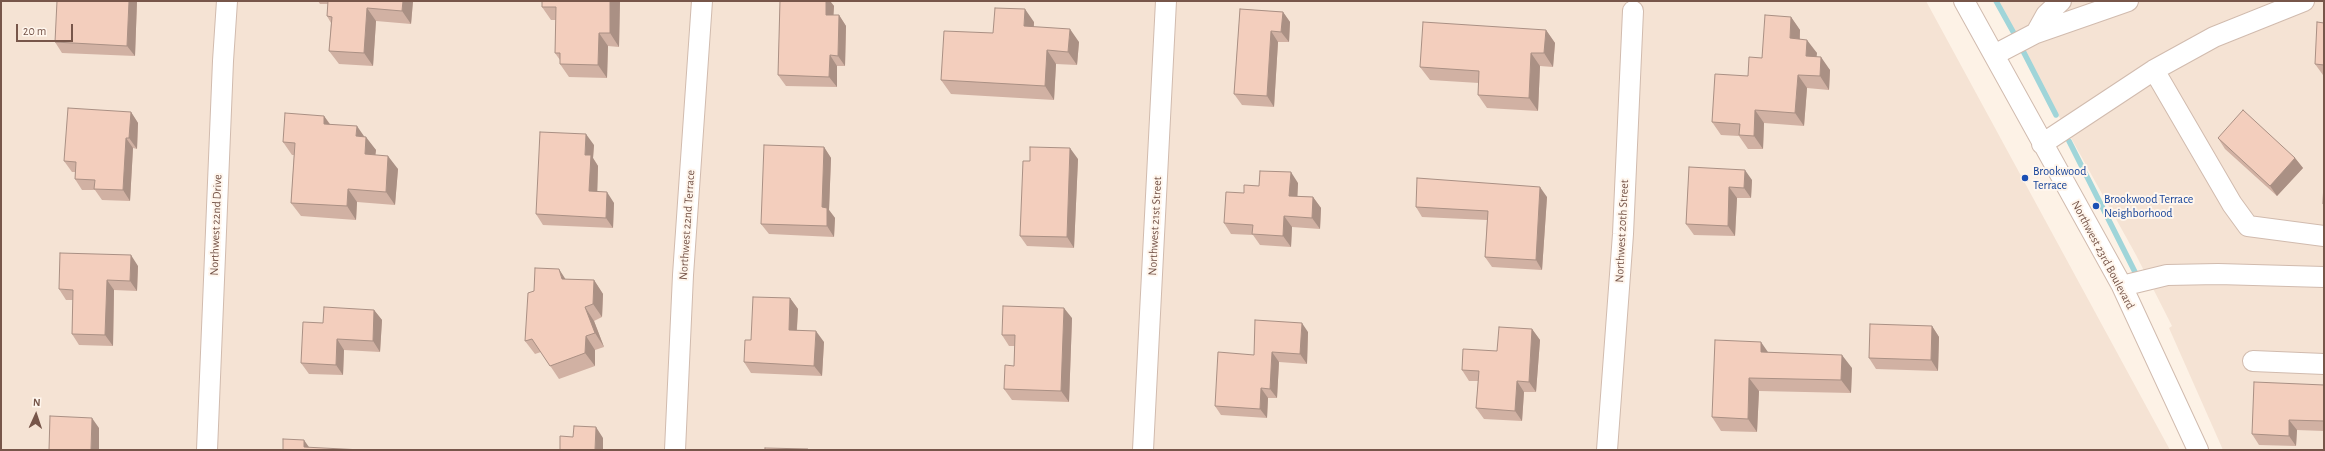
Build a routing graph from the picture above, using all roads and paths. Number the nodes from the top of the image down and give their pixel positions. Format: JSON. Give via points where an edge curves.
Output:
{"nodes":[{"id":1,"x":227,"y":1,"type":"edge"},
{"id":2,"x":702,"y":1,"type":"edge"},
{"id":3,"x":1166,"y":1,"type":"edge"},
{"id":4,"x":1964,"y":1,"type":"edge"},
{"id":5,"x":2061,"y":1,"type":"edge"},
{"id":6,"x":2128,"y":1,"type":"edge"},
{"id":7,"x":2304,"y":1,"type":"edge"},
{"id":8,"x":1633,"y":11,"type":"dead end"},
{"id":9,"x":2036,"y":33,"type":"junction"},
{"id":10,"x":1994,"y":55,"type":"junction"},
{"id":11,"x":2154,"y":70,"type":"junction"},
{"id":12,"x":2042,"y":144,"type":"junction"},
{"id":13,"x":2324,"y":236,"type":"edge"},
{"id":14,"x":2324,"y":277,"type":"edge"},
{"id":15,"x":2122,"y":286,"type":"junction"},
{"id":16,"x":2253,"y":361,"type":"dead end"},
{"id":17,"x":2324,"y":364,"type":"edge"},
{"id":18,"x":207,"y":450,"type":"edge"},
{"id":19,"x":675,"y":450,"type":"edge"},
{"id":20,"x":1143,"y":450,"type":"edge"},
{"id":21,"x":1607,"y":450,"type":"edge"},
{"id":22,"x":2198,"y":450,"type":"edge"}],
"edges":[{"from":1,"to":18,"type":"street","name":"Northwest 22nd Drive"},
{"from":2,"to":19,"type":"street","name":"Northwest 22nd Terrace"},
{"from":3,"to":20,"type":"street","name":"Northwest 21st Street"},
{"from":4,"to":10,"type":"street","name":"Northwest 23rd Boulevard"},
{"from":5,"to":9,"type":"street","via":[[2046,15]]},
{"from":6,"to":9,"type":"street"},
{"from":7,"to":11,"type":"street","via":[[2214,37]]},
{"from":8,"to":21,"type":"street","name":"Northwest 20th Street","via":[[1623,234]]},
{"from":9,"to":10,"type":"street"},
{"from":10,"to":12,"type":"street","name":"Northwest 23rd Boulevard"},
{"from":11,"to":12,"type":"street"},
{"from":11,"to":13,"type":"street","via":[[2232,204],[2248,226]]},
{"from":12,"to":15,"type":"street","name":"Northwest 23rd Boulevard"},
{"from":14,"to":15,"type":"street","via":[[2167,275]]},
{"from":15,"to":22,"type":"street","name":"Northwest 23rd Boulevard"},
{"from":16,"to":17,"type":"street"}]}
